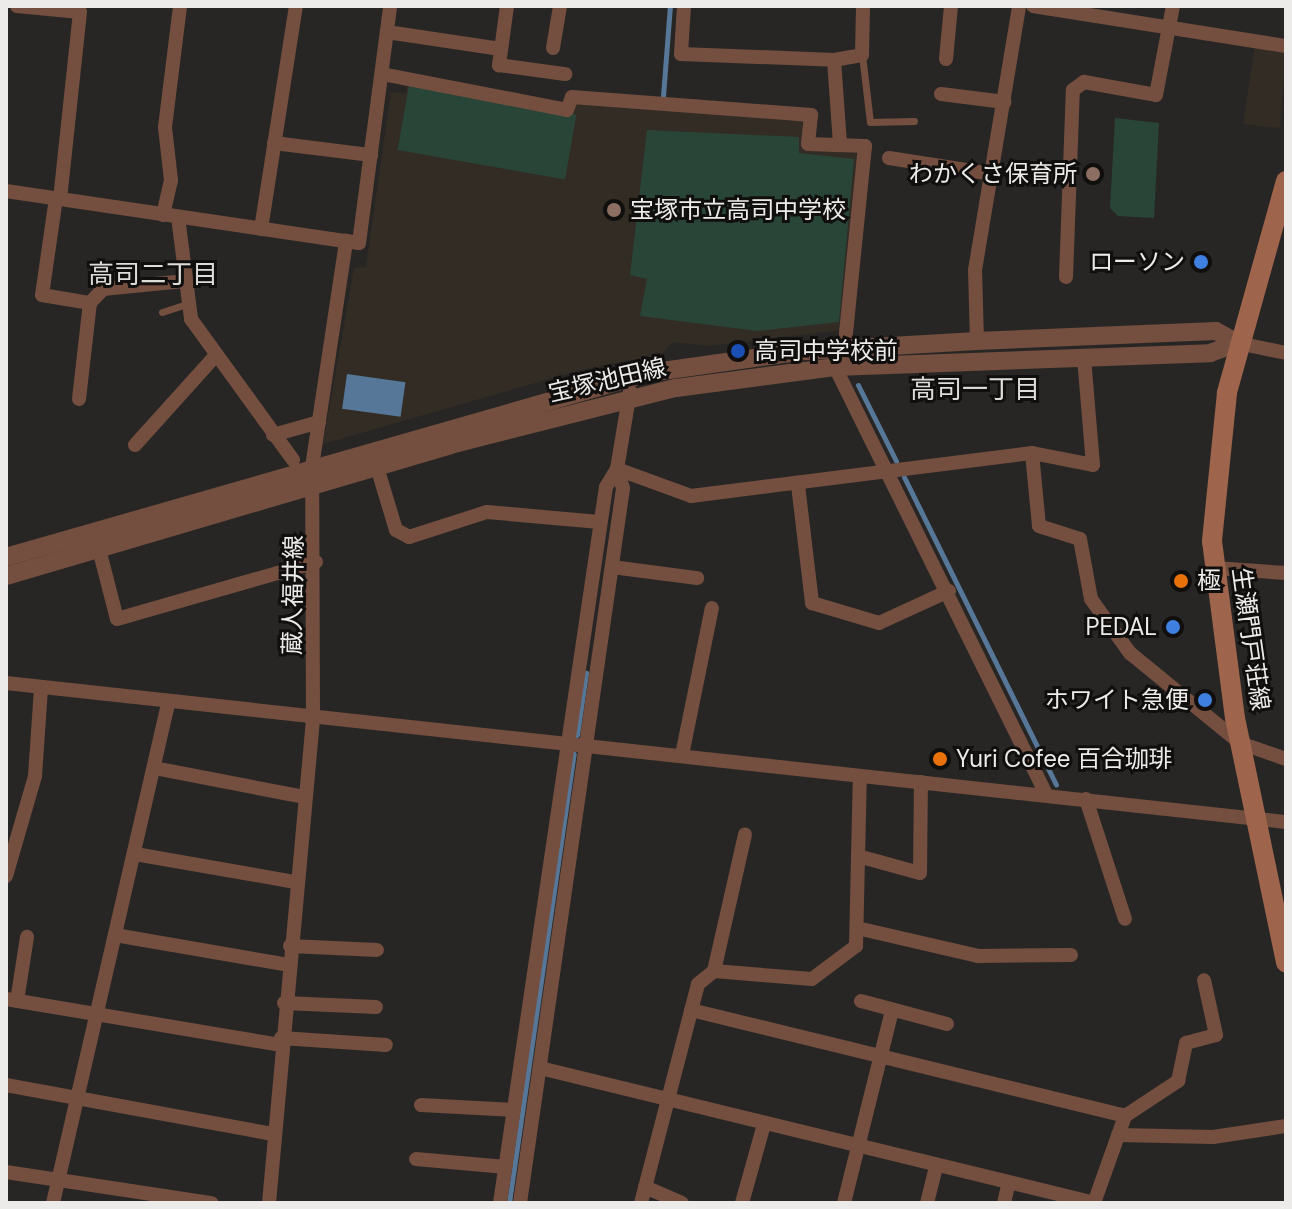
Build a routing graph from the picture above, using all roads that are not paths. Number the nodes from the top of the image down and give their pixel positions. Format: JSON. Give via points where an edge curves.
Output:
{"nodes":[{"id":1,"x":17,"y":6,"type":"edge"},
{"id":2,"x":180,"y":6,"type":"edge"},
{"id":3,"x":296,"y":6,"type":"edge"},
{"id":4,"x":390,"y":6,"type":"edge"},
{"id":5,"x":507,"y":6,"type":"edge"},
{"id":6,"x":560,"y":6,"type":"edge"},
{"id":7,"x":684,"y":6,"type":"edge"},
{"id":8,"x":863,"y":6,"type":"edge"},
{"id":9,"x":951,"y":6,"type":"edge"},
{"id":10,"x":1019,"y":6,"type":"edge"},
{"id":11,"x":1033,"y":6,"type":"edge"},
{"id":12,"x":1173,"y":6,"type":"edge"},
{"id":13,"x":1171,"y":27,"type":"junction"},
{"id":14,"x":387,"y":32,"type":"junction"},
{"id":15,"x":1286,"y":46,"type":"edge"},
{"id":16,"x":553,"y":48,"type":"dead end"},
{"id":17,"x":501,"y":49,"type":"junction"},
{"id":18,"x":862,"y":55,"type":"junction"},
{"id":19,"x":946,"y":59,"type":"dead end"},
{"id":20,"x":834,"y":60,"type":"junction"},
{"id":21,"x":382,"y":74,"type":"junction"},
{"id":22,"x":565,"y":74,"type":"dead end"},
{"id":23,"x":941,"y":94,"type":"dead end"},
{"id":24,"x":1004,"y":102,"type":"junction"},
{"id":25,"x":914,"y":121,"type":"dead end"},
{"id":26,"x":274,"y":143,"type":"junction"},
{"id":27,"x":840,"y":143,"type":"junction"},
{"id":28,"x":371,"y":155,"type":"junction"},
{"id":29,"x":889,"y":158,"type":"dead end"},
{"id":30,"x":992,"y":174,"type":"junction"},
{"id":31,"x":1286,"y":181,"type":"edge"},
{"id":32,"x":6,"y":191,"type":"edge"},
{"id":33,"x":58,"y":199,"type":"junction"},
{"id":34,"x":170,"y":216,"type":"junction"},
{"id":35,"x":261,"y":229,"type":"junction"},
{"id":36,"x":346,"y":241,"type":"junction"},
{"id":37,"x":1066,"y":277,"type":"dead end"},
{"id":38,"x":184,"y":281,"type":"junction"},
{"id":39,"x":90,"y":303,"type":"junction"},
{"id":40,"x":187,"y":304,"type":"junction"},
{"id":41,"x":162,"y":312,"type":"dead end"},
{"id":42,"x":846,"y":334,"type":"dead end"},
{"id":43,"x":977,"y":341,"type":"junction"},
{"id":44,"x":1238,"y":343,"type":"junction"},
{"id":45,"x":1286,"y":353,"type":"edge"},
{"id":46,"x":215,"y":356,"type":"junction"},
{"id":47,"x":1084,"y":358,"type":"junction"},
{"id":48,"x":835,"y":367,"type":"junction"},
{"id":49,"x":631,"y":377,"type":"junction"},
{"id":50,"x":629,"y":397,"type":"junction"},
{"id":51,"x":79,"y":399,"type":"dead end"},
{"id":52,"x":319,"y":422,"type":"junction"},
{"id":53,"x":273,"y":435,"type":"junction"},
{"id":54,"x":135,"y":445,"type":"dead end"},
{"id":55,"x":1032,"y":453,"type":"junction"},
{"id":56,"x":293,"y":460,"type":"dead end"},
{"id":57,"x":377,"y":467,"type":"junction"},
{"id":58,"x":617,"y":469,"type":"junction"},
{"id":59,"x":893,"y":472,"type":"junction"},
{"id":60,"x":315,"y":476,"type":"junction"},
{"id":61,"x":798,"y":485,"type":"junction"},
{"id":62,"x":600,"y":522,"type":"junction"},
{"id":63,"x":99,"y":549,"type":"junction"},
{"id":64,"x":6,"y":557,"type":"edge"},
{"id":65,"x":316,"y":562,"type":"junction"},
{"id":66,"x":612,"y":567,"type":"junction"},
{"id":67,"x":1214,"y":568,"type":"junction"},
{"id":68,"x":1285,"y":571,"type":"edge"},
{"id":69,"x":6,"y":576,"type":"edge"},
{"id":70,"x":697,"y":578,"type":"dead end"},
{"id":71,"x":949,"y":591,"type":"junction"},
{"id":72,"x":712,"y":608,"type":"dead end"},
{"id":73,"x":6,"y":683,"type":"edge"},
{"id":74,"x":41,"y":688,"type":"junction"},
{"id":75,"x":168,"y":704,"type":"junction"},
{"id":76,"x":313,"y":715,"type":"junction"},
{"id":77,"x":1240,"y":743,"type":"junction"},
{"id":78,"x":567,"y":745,"type":"junction"},
{"id":79,"x":587,"y":745,"type":"junction"},
{"id":80,"x":682,"y":755,"type":"junction"},
{"id":81,"x":1286,"y":759,"type":"edge"},
{"id":82,"x":154,"y":768,"type":"junction"},
{"id":83,"x":860,"y":776,"type":"junction"},
{"id":84,"x":921,"y":782,"type":"junction"},
{"id":85,"x":1046,"y":794,"type":"junction"},
{"id":86,"x":305,"y":797,"type":"junction"},
{"id":87,"x":1086,"y":799,"type":"junction"},
{"id":88,"x":1256,"y":819,"type":"junction"},
{"id":89,"x":1286,"y":822,"type":"edge"},
{"id":90,"x":745,"y":834,"type":"dead end"},
{"id":91,"x":9,"y":850,"type":"edge"},
{"id":92,"x":135,"y":854,"type":"junction"},
{"id":93,"x":858,"y":856,"type":"junction"},
{"id":94,"x":6,"y":876,"type":"edge"},
{"id":95,"x":296,"y":882,"type":"junction"},
{"id":96,"x":1125,"y":919,"type":"dead end"},
{"id":97,"x":857,"y":928,"type":"junction"},
{"id":98,"x":115,"y":935,"type":"junction"},
{"id":99,"x":27,"y":937,"type":"dead end"},
{"id":100,"x":290,"y":946,"type":"junction"},
{"id":101,"x":377,"y":950,"type":"dead end"},
{"id":102,"x":1071,"y":955,"type":"dead end"},
{"id":103,"x":1286,"y":963,"type":"edge"},
{"id":104,"x":288,"y":965,"type":"junction"},
{"id":105,"x":714,"y":971,"type":"junction"},
{"id":106,"x":1204,"y":980,"type":"dead end"},
{"id":107,"x":11,"y":1000,"type":"edge"},
{"id":108,"x":861,"y":1001,"type":"dead end"},
{"id":109,"x":284,"y":1003,"type":"junction"},
{"id":110,"x":376,"y":1007,"type":"dead end"},
{"id":111,"x":691,"y":1010,"type":"junction"},
{"id":112,"x":892,"y":1010,"type":"junction"},
{"id":113,"x":95,"y":1016,"type":"junction"},
{"id":114,"x":947,"y":1024,"type":"dead end"},
{"id":115,"x":280,"y":1042,"type":"junction"},
{"id":116,"x":386,"y":1045,"type":"dead end"},
{"id":117,"x":877,"y":1059,"type":"junction"},
{"id":118,"x":540,"y":1068,"type":"junction"},
{"id":119,"x":6,"y":1085,"type":"edge"},
{"id":120,"x":76,"y":1098,"type":"junction"},
{"id":121,"x":667,"y":1100,"type":"junction"},
{"id":122,"x":421,"y":1105,"type":"dead end"},
{"id":123,"x":514,"y":1110,"type":"junction"},
{"id":124,"x":1125,"y":1116,"type":"junction"},
{"id":125,"x":764,"y":1124,"type":"junction"},
{"id":126,"x":1286,"y":1126,"type":"edge"},
{"id":127,"x":274,"y":1134,"type":"junction"},
{"id":128,"x":1118,"y":1135,"type":"junction"},
{"id":129,"x":858,"y":1148,"type":"junction"},
{"id":130,"x":416,"y":1159,"type":"dead end"},
{"id":131,"x":936,"y":1166,"type":"junction"},
{"id":132,"x":506,"y":1167,"type":"junction"},
{"id":133,"x":6,"y":1172,"type":"edge"},
{"id":134,"x":55,"y":1180,"type":"junction"},
{"id":135,"x":1008,"y":1185,"type":"junction"},
{"id":136,"x":645,"y":1187,"type":"junction"},
{"id":137,"x":150,"y":1198,"type":"edge"},
{"id":138,"x":53,"y":1203,"type":"edge"},
{"id":139,"x":212,"y":1203,"type":"edge"},
{"id":140,"x":269,"y":1203,"type":"edge"},
{"id":141,"x":500,"y":1203,"type":"edge"},
{"id":142,"x":520,"y":1203,"type":"edge"},
{"id":143,"x":641,"y":1203,"type":"edge"},
{"id":144,"x":682,"y":1203,"type":"edge"},
{"id":145,"x":742,"y":1203,"type":"edge"},
{"id":146,"x":844,"y":1203,"type":"edge"},
{"id":147,"x":927,"y":1203,"type":"edge"},
{"id":148,"x":1004,"y":1203,"type":"edge"},
{"id":149,"x":1095,"y":1203,"type":"edge"}],
"edges":[{"from":1,"to":33,"type":"street","via":[[80,12]]},
{"from":2,"to":34,"type":"street","via":[[165,127]]},
{"from":3,"to":26,"type":"street"},
{"from":4,"to":14,"type":"street","name":"蔵人福井線"},
{"from":5,"to":17,"type":"street"},
{"from":6,"to":16,"type":"street"},
{"from":7,"to":20,"type":"street","via":[[681,54]]},
{"from":8,"to":18,"type":"street"},
{"from":9,"to":19,"type":"street"},
{"from":10,"to":24,"type":"street"},
{"from":11,"to":13,"type":"street"},
{"from":12,"to":13,"type":"street"},
{"from":13,"to":15,"type":"street"},
{"from":13,"to":37,"type":"street","via":[[1156,95],[1084,82],[1073,90]]},
{"from":14,"to":17,"type":"street"},
{"from":14,"to":21,"type":"street","name":"蔵人福井線"},
{"from":17,"to":22,"type":"street","via":[[499,65]]},
{"from":18,"to":20,"type":"street"},
{"from":18,"to":25,"type":"lane","via":[[870,122]]},
{"from":20,"to":27,"type":"street"},
{"from":21,"to":27,"type":"street","via":[[567,110],[572,97],[811,115],[808,144]]},
{"from":21,"to":28,"type":"street","name":"蔵人福井線"},
{"from":23,"to":24,"type":"street"},
{"from":24,"to":30,"type":"street"},
{"from":26,"to":28,"type":"street"},
{"from":26,"to":35,"type":"street"},
{"from":27,"to":42,"type":"street","via":[[865,146]]},
{"from":28,"to":36,"type":"street","name":"蔵人福井線","via":[[359,243]]},
{"from":29,"to":30,"type":"street"},
{"from":30,"to":43,"type":"street","via":[[975,270]]},
{"from":31,"to":44,"type":"main road","name":"生瀬門戸荘線"},
{"from":32,"to":33,"type":"street"},
{"from":33,"to":34,"type":"street"},
{"from":33,"to":39,"type":"street","via":[[42,295]]},
{"from":34,"to":35,"type":"street"},
{"from":34,"to":38,"type":"street"},
{"from":35,"to":36,"type":"street"},
{"from":36,"to":52,"type":"street","name":"蔵人福井線"},
{"from":38,"to":39,"type":"street","via":[[103,289]]},
{"from":38,"to":40,"type":"street"},
{"from":39,"to":51,"type":"street"},
{"from":40,"to":41,"type":"lane"},
{"from":40,"to":46,"type":"street"},
{"from":43,"to":44,"type":"street","via":[[1216,331]]},
{"from":43,"to":49,"type":"street","via":[[805,351]]},
{"from":44,"to":45,"type":"street"},
{"from":44,"to":47,"type":"street","name":"宝塚池田線","via":[[1210,353]]},
{"from":44,"to":67,"type":"main road","name":"生瀬門戸荘線","via":[[1216,473]]},
{"from":46,"to":53,"type":"street"},
{"from":46,"to":54,"type":"street"},
{"from":47,"to":48,"type":"street","name":"宝塚池田線"},
{"from":47,"to":55,"type":"street","via":[[1093,465]]},
{"from":48,"to":50,"type":"street","name":"宝塚池田線"},
{"from":48,"to":59,"type":"street"},
{"from":49,"to":50,"type":"street"},
{"from":49,"to":60,"type":"street"},
{"from":50,"to":57,"type":"street","name":"宝塚池田線"},
{"from":50,"to":58,"type":"street"},
{"from":52,"to":53,"type":"street"},
{"from":52,"to":60,"type":"street","name":"蔵人福井線"},
{"from":53,"to":56,"type":"street"},
{"from":55,"to":59,"type":"street"},
{"from":55,"to":77,"type":"street","via":[[1039,526],[1080,539],[1091,599],[1122,642],[1174,695]]},
{"from":57,"to":60,"type":"street","name":"宝塚池田線"},
{"from":57,"to":62,"type":"street","via":[[396,530],[409,537],[487,512]]},
{"from":58,"to":61,"type":"street","via":[[691,496]]},
{"from":58,"to":62,"type":"street"},
{"from":58,"to":66,"type":"street","via":[[623,488]]},
{"from":59,"to":61,"type":"street"},
{"from":59,"to":71,"type":"street"},
{"from":60,"to":63,"type":"street","name":"宝塚池田線"},
{"from":60,"to":64,"type":"street"},
{"from":60,"to":65,"type":"street","name":"蔵人福井線"},
{"from":61,"to":71,"type":"street","via":[[812,603],[879,623]]},
{"from":62,"to":78,"type":"street"},
{"from":63,"to":65,"type":"street","via":[[117,619]]},
{"from":63,"to":69,"type":"street","name":"宝塚池田線"},
{"from":65,"to":76,"type":"street","name":"蔵人福井線"},
{"from":66,"to":70,"type":"street"},
{"from":66,"to":79,"type":"street"},
{"from":67,"to":68,"type":"street"},
{"from":67,"to":77,"type":"main road","name":"生瀬門戸荘線"},
{"from":71,"to":85,"type":"street"},
{"from":72,"to":80,"type":"street"},
{"from":73,"to":74,"type":"street"},
{"from":74,"to":75,"type":"street"},
{"from":74,"to":91,"type":"street","via":[[35,776]]},
{"from":75,"to":76,"type":"street"},
{"from":75,"to":82,"type":"street"},
{"from":76,"to":78,"type":"street"},
{"from":76,"to":86,"type":"street","name":"蔵人福井線"},
{"from":77,"to":81,"type":"street"},
{"from":77,"to":88,"type":"main road","name":"生瀬門戸荘線"},
{"from":78,"to":79,"type":"street"},
{"from":78,"to":123,"type":"street"},
{"from":79,"to":80,"type":"street"},
{"from":79,"to":118,"type":"street"},
{"from":80,"to":83,"type":"street"},
{"from":82,"to":86,"type":"street"},
{"from":82,"to":92,"type":"street"},
{"from":83,"to":84,"type":"street"},
{"from":83,"to":93,"type":"street"},
{"from":84,"to":85,"type":"street"},
{"from":84,"to":93,"type":"street","via":[[920,873]]},
{"from":85,"to":87,"type":"street"},
{"from":86,"to":95,"type":"street","name":"蔵人福井線"},
{"from":87,"to":88,"type":"street"},
{"from":87,"to":96,"type":"street"},
{"from":88,"to":89,"type":"street"},
{"from":88,"to":103,"type":"main road","name":"生瀬門戸荘線"},
{"from":90,"to":105,"type":"street"},
{"from":91,"to":94,"type":"street"},
{"from":92,"to":95,"type":"street"},
{"from":92,"to":98,"type":"street"},
{"from":93,"to":97,"type":"street"},
{"from":95,"to":100,"type":"street","name":"蔵人福井線"},
{"from":97,"to":102,"type":"street","via":[[978,956]]},
{"from":97,"to":105,"type":"street","via":[[856,946],[812,979]]},
{"from":98,"to":104,"type":"street"},
{"from":98,"to":113,"type":"street"},
{"from":99,"to":107,"type":"street"},
{"from":100,"to":101,"type":"street"},
{"from":100,"to":104,"type":"street","name":"蔵人福井線"},
{"from":104,"to":109,"type":"street","name":"蔵人福井線"},
{"from":105,"to":111,"type":"street","via":[[698,984]]},
{"from":106,"to":124,"type":"street","via":[[1216,1035],[1186,1043],[1178,1081]]},
{"from":107,"to":113,"type":"street"},
{"from":108,"to":112,"type":"street"},
{"from":109,"to":110,"type":"street"},
{"from":109,"to":115,"type":"street","name":"蔵人福井線"},
{"from":111,"to":117,"type":"street"},
{"from":111,"to":121,"type":"street"},
{"from":112,"to":114,"type":"street"},
{"from":112,"to":117,"type":"street"},
{"from":113,"to":115,"type":"street"},
{"from":113,"to":120,"type":"street"},
{"from":115,"to":116,"type":"street"},
{"from":115,"to":127,"type":"street","name":"蔵人福井線"},
{"from":117,"to":124,"type":"street"},
{"from":117,"to":129,"type":"street"},
{"from":118,"to":121,"type":"street"},
{"from":118,"to":142,"type":"street"},
{"from":119,"to":120,"type":"street"},
{"from":120,"to":127,"type":"street"},
{"from":120,"to":134,"type":"street"},
{"from":121,"to":125,"type":"street"},
{"from":121,"to":136,"type":"street"},
{"from":122,"to":123,"type":"street"},
{"from":123,"to":132,"type":"street"},
{"from":124,"to":128,"type":"street"},
{"from":125,"to":129,"type":"street"},
{"from":125,"to":145,"type":"street"},
{"from":126,"to":128,"type":"street","via":[[1213,1137]]},
{"from":127,"to":140,"type":"street","name":"蔵人福井線"},
{"from":128,"to":149,"type":"street"},
{"from":129,"to":131,"type":"street"},
{"from":129,"to":146,"type":"street"},
{"from":130,"to":132,"type":"street"},
{"from":131,"to":135,"type":"street"},
{"from":131,"to":147,"type":"street"},
{"from":132,"to":141,"type":"street"},
{"from":133,"to":134,"type":"street"},
{"from":134,"to":137,"type":"street"},
{"from":134,"to":138,"type":"street"},
{"from":135,"to":148,"type":"street"},
{"from":135,"to":149,"type":"street"},
{"from":136,"to":143,"type":"street"},
{"from":136,"to":144,"type":"street"},
{"from":137,"to":139,"type":"street"}]}
